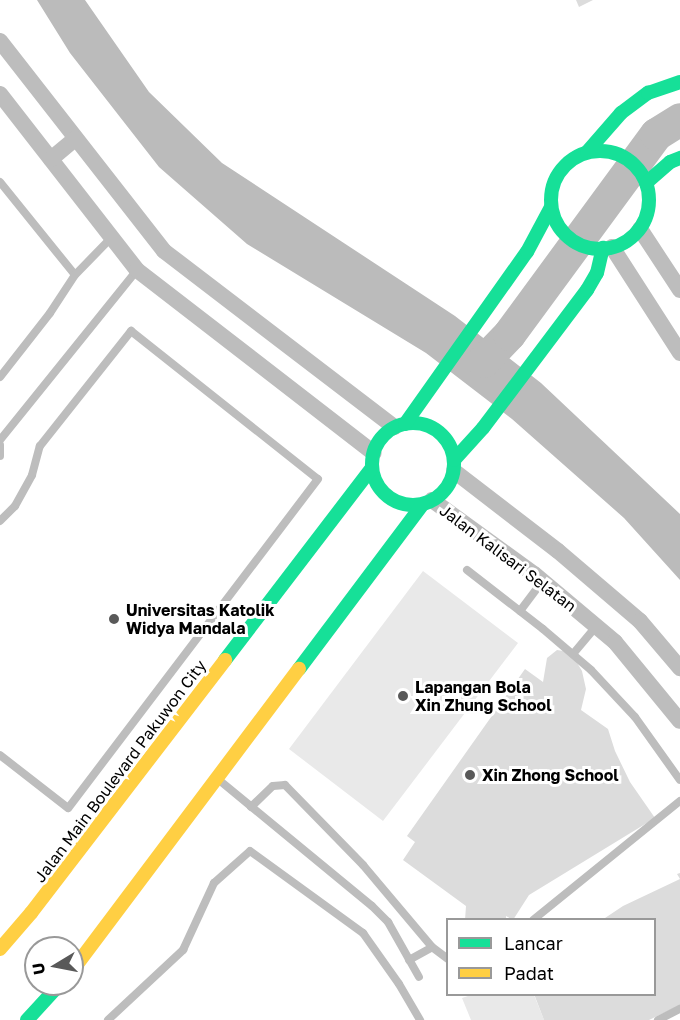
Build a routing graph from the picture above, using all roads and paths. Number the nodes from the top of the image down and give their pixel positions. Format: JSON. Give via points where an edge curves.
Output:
{"nodes":[{"id":1,"x":0,"y":41,"type":"edge"},
{"id":2,"x":680,"y":82,"type":"edge"},
{"id":3,"x":0,"y":94,"type":"edge"},
{"id":4,"x":75,"y":139,"type":"junction"},
{"id":5,"x":587,"y":152,"type":"junction"},
{"id":6,"x":680,"y":158,"type":"edge"},
{"id":7,"x":51,"y":159,"type":"junction"},
{"id":8,"x":0,"y":182,"type":"edge"},
{"id":9,"x":646,"y":183,"type":"junction"},
{"id":10,"x":551,"y":207,"type":"junction"},
{"id":11,"x":640,"y":229,"type":"junction"},
{"id":12,"x":112,"y":237,"type":"junction"},
{"id":13,"x":608,"y":247,"type":"junction"},
{"id":14,"x":137,"y":270,"type":"junction"},
{"id":15,"x":75,"y":275,"type":"junction"},
{"id":16,"x":680,"y":290,"type":"edge"},
{"id":17,"x":680,"y":352,"type":"edge"},
{"id":18,"x":0,"y":377,"type":"edge"},
{"id":19,"x":400,"y":425,"type":"junction"},
{"id":20,"x":0,"y":440,"type":"edge"},
{"id":21,"x":0,"y":445,"type":"edge"},
{"id":22,"x":0,"y":456,"type":"edge"},
{"id":23,"x":373,"y":460,"type":"junction"},
{"id":24,"x":454,"y":465,"type":"junction"},
{"id":25,"x":428,"y":502,"type":"junction"},
{"id":26,"x":0,"y":521,"type":"edge"},
{"id":27,"x":467,"y":570,"type":"dead end"},
{"id":28,"x":543,"y":581,"type":"junction"},
{"id":29,"x":520,"y":611,"type":"junction"},
{"id":30,"x":596,"y":627,"type":"junction"},
{"id":31,"x":573,"y":654,"type":"junction"},
{"id":32,"x":680,"y":668,"type":"edge"},
{"id":33,"x":680,"y":721,"type":"edge"},
{"id":34,"x":0,"y":755,"type":"edge"},
{"id":35,"x":218,"y":779,"type":"junction"},
{"id":36,"x":680,"y":780,"type":"edge"},
{"id":37,"x":680,"y":801,"type":"edge"},
{"id":38,"x":251,"y":807,"type":"junction"},
{"id":39,"x":535,"y":918,"type":"edge"},
{"id":40,"x":432,"y":947,"type":"junction"},
{"id":41,"x":0,"y":949,"type":"edge"},
{"id":42,"x":84,"y":955,"type":"edge"},
{"id":43,"x":446,"y":958,"type":"edge"},
{"id":44,"x":409,"y":960,"type":"junction"},
{"id":45,"x":419,"y":977,"type":"dead end"},
{"id":46,"x":49,"y":996,"type":"edge"},
{"id":47,"x":680,"y":1009,"type":"edge"},
{"id":48,"x":27,"y":1020,"type":"edge"},
{"id":49,"x":108,"y":1020,"type":"edge"},
{"id":50,"x":420,"y":1020,"type":"edge"},
{"id":51,"x":658,"y":1020,"type":"edge"}],
"edges":[{"from":1,"to":4,"type":"street"},
{"from":2,"to":5,"type":"street","via":[[648,93],[621,113]]},
{"from":3,"to":7,"type":"street"},
{"from":4,"to":7,"type":"street"},
{"from":4,"to":19,"type":"street","via":[[165,251]]},
{"from":5,"to":9,"type":"street","via":[[605,150],[622,155],[637,167]]},
{"from":5,"to":10,"type":"street","via":[[571,159],[558,172],[551,189]]},
{"from":6,"to":9,"type":"street"},
{"from":7,"to":12,"type":"street"},
{"from":8,"to":15,"type":"lane"},
{"from":9,"to":11,"type":"street","via":[[647,214]]},
{"from":10,"to":13,"type":"street","via":[[565,236],[594,249]]},
{"from":10,"to":19,"type":"street","via":[[527,252]]},
{"from":11,"to":13,"type":"street"},
{"from":11,"to":16,"type":"street"},
{"from":12,"to":14,"type":"street"},
{"from":12,"to":15,"type":"lane"},
{"from":13,"to":17,"type":"street"},
{"from":13,"to":24,"type":"street","via":[[597,273],[548,344]]},
{"from":14,"to":20,"type":"lane"},
{"from":14,"to":23,"type":"street"},
{"from":15,"to":18,"type":"lane"},
{"from":19,"to":23,"type":"street","via":[[381,438]]},
{"from":19,"to":24,"type":"street","via":[[427,425],[437,431],[451,449]]},
{"from":21,"to":22,"type":"lane"},
{"from":23,"to":25,"type":"street","via":[[379,487],[386,494],[403,504]]},
{"from":23,"to":41,"type":"street","name":"Jalan Main Boulevard Pakuwon City"},
{"from":24,"to":25,"type":"street","via":[[446,488]]},
{"from":24,"to":32,"type":"street","name":"Jalan Kalisari Selatan","via":[[640,621]]},
{"from":25,"to":28,"type":"street","name":"Jalan Kalisari Selatan"},
{"from":25,"to":35,"type":"street"},
{"from":26,"to":34,"type":"lane","via":[[15,506],[32,475],[40,446],[131,332],[318,479],[68,808]]},
{"from":27,"to":29,"type":"lane"},
{"from":28,"to":29,"type":"lane"},
{"from":28,"to":30,"type":"street","name":"Jalan Kalisari Selatan"},
{"from":29,"to":31,"type":"lane"},
{"from":30,"to":31,"type":"lane"},
{"from":30,"to":33,"type":"street","name":"Jalan Kalisari Selatan","via":[[615,642]]},
{"from":31,"to":36,"type":"lane","via":[[635,717]]},
{"from":35,"to":38,"type":"lane"},
{"from":35,"to":42,"type":"street"},
{"from":37,"to":39,"type":"lane"},
{"from":38,"to":40,"type":"lane","via":[[273,786],[285,785],[363,865]]},
{"from":38,"to":44,"type":"lane","via":[[372,906],[388,922]]},
{"from":40,"to":43,"type":"lane"},
{"from":40,"to":44,"type":"lane"},
{"from":44,"to":45,"type":"lane"},
{"from":46,"to":48,"type":"street"},
{"from":47,"to":51,"type":"lane"},
{"from":49,"to":50,"type":"lane","via":[[183,950],[214,883],[250,851],[363,933]]}]}
